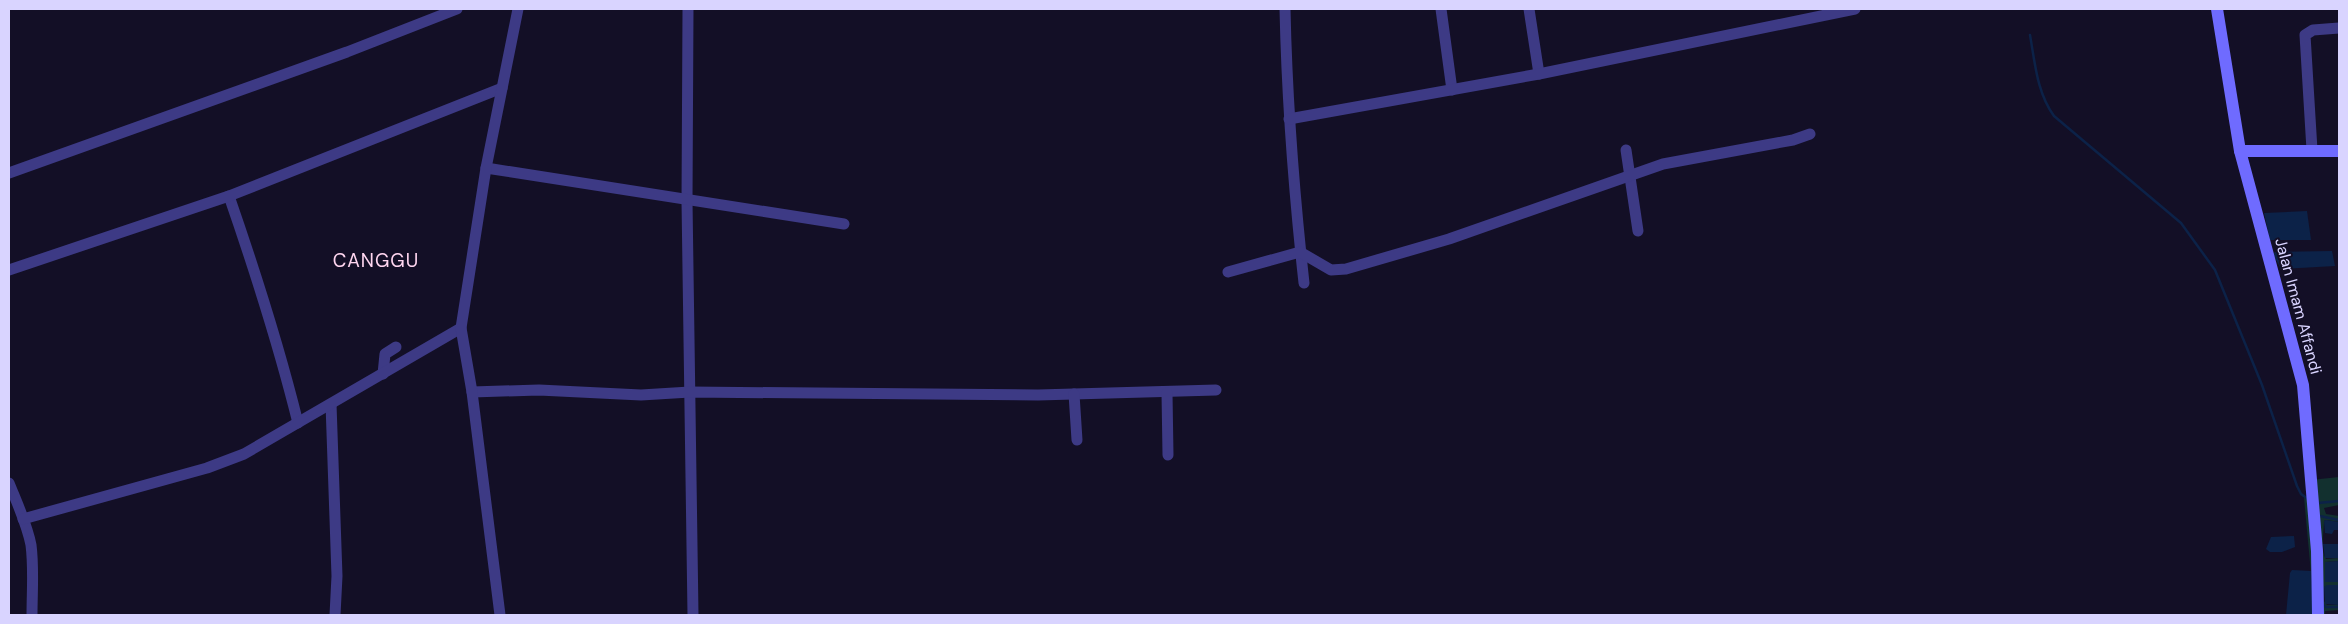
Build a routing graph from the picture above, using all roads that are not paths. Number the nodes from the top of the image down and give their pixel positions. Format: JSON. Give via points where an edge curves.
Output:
{"nodes":[{"id":1,"x":457,"y":9,"type":"edge"},
{"id":2,"x":518,"y":9,"type":"edge"},
{"id":3,"x":688,"y":9,"type":"edge"},
{"id":4,"x":1286,"y":9,"type":"edge"},
{"id":5,"x":1441,"y":9,"type":"edge"},
{"id":6,"x":1529,"y":9,"type":"edge"},
{"id":7,"x":1855,"y":9,"type":"edge"},
{"id":8,"x":2217,"y":9,"type":"edge"},
{"id":9,"x":2339,"y":28,"type":"edge"},
{"id":10,"x":1539,"y":74,"type":"junction"},
{"id":11,"x":502,"y":88,"type":"junction"},
{"id":12,"x":1452,"y":90,"type":"junction"},
{"id":13,"x":1289,"y":119,"type":"junction"},
{"id":14,"x":1810,"y":134,"type":"dead end"},
{"id":15,"x":1626,"y":150,"type":"dead end"},
{"id":16,"x":2312,"y":150,"type":"junction"},
{"id":17,"x":2339,"y":150,"type":"edge"},
{"id":18,"x":2240,"y":151,"type":"junction"},
{"id":19,"x":486,"y":168,"type":"junction"},
{"id":20,"x":9,"y":172,"type":"edge"},
{"id":21,"x":1630,"y":175,"type":"junction"},
{"id":22,"x":229,"y":196,"type":"junction"},
{"id":23,"x":687,"y":201,"type":"junction"},
{"id":24,"x":844,"y":224,"type":"dead end"},
{"id":25,"x":1638,"y":231,"type":"dead end"},
{"id":26,"x":1300,"y":252,"type":"junction"},
{"id":27,"x":9,"y":270,"type":"edge"},
{"id":28,"x":1228,"y":272,"type":"dead end"},
{"id":29,"x":1304,"y":283,"type":"dead end"},
{"id":30,"x":461,"y":328,"type":"junction"},
{"id":31,"x":396,"y":347,"type":"dead end"},
{"id":32,"x":383,"y":374,"type":"junction"},
{"id":33,"x":1216,"y":390,"type":"dead end"},
{"id":34,"x":472,"y":392,"type":"junction"},
{"id":35,"x":690,"y":392,"type":"junction"},
{"id":36,"x":1167,"y":392,"type":"junction"},
{"id":37,"x":1074,"y":394,"type":"junction"},
{"id":38,"x":331,"y":404,"type":"junction"},
{"id":39,"x":298,"y":423,"type":"junction"},
{"id":40,"x":1077,"y":440,"type":"dead end"},
{"id":41,"x":1168,"y":455,"type":"dead end"},
{"id":42,"x":9,"y":483,"type":"edge"},
{"id":43,"x":23,"y":519,"type":"junction"},
{"id":44,"x":32,"y":615,"type":"edge"},
{"id":45,"x":335,"y":615,"type":"edge"},
{"id":46,"x":500,"y":615,"type":"edge"},
{"id":47,"x":693,"y":615,"type":"edge"},
{"id":48,"x":2318,"y":615,"type":"edge"}],
"edges":[{"from":1,"to":20,"type":"street","via":[[338,55]]},
{"from":2,"to":11,"type":"street"},
{"from":3,"to":23,"type":"street"},
{"from":4,"to":13,"type":"street"},
{"from":5,"to":12,"type":"street"},
{"from":6,"to":10,"type":"street"},
{"from":7,"to":10,"type":"street"},
{"from":8,"to":18,"type":"street","name":"Jalan Imam Affandi"},
{"from":9,"to":16,"type":"street","via":[[2313,30],[2305,35]]},
{"from":10,"to":12,"type":"street"},
{"from":11,"to":19,"type":"street"},
{"from":11,"to":22,"type":"street"},
{"from":12,"to":13,"type":"street"},
{"from":13,"to":26,"type":"street"},
{"from":14,"to":21,"type":"street","via":[[1663,164]]},
{"from":15,"to":21,"type":"street"},
{"from":16,"to":17,"type":"street"},
{"from":16,"to":18,"type":"street"},
{"from":18,"to":48,"type":"street","name":"Jalan Imam Affandi","via":[[2300,367],[2313,500]]},
{"from":19,"to":23,"type":"street"},
{"from":19,"to":30,"type":"street"},
{"from":21,"to":25,"type":"street"},
{"from":21,"to":26,"type":"street","via":[[1449,239],[1342,270],[1326,268]]},
{"from":22,"to":27,"type":"street"},
{"from":22,"to":39,"type":"street","via":[[257,279]]},
{"from":23,"to":24,"type":"street"},
{"from":23,"to":35,"type":"street"},
{"from":26,"to":28,"type":"street"},
{"from":26,"to":29,"type":"street"},
{"from":30,"to":32,"type":"street"},
{"from":30,"to":34,"type":"street"},
{"from":31,"to":32,"type":"street","via":[[384,356]]},
{"from":32,"to":38,"type":"street"},
{"from":33,"to":36,"type":"street"},
{"from":34,"to":35,"type":"street","via":[[539,390],[642,395]]},
{"from":34,"to":46,"type":"street"},
{"from":35,"to":37,"type":"street"},
{"from":35,"to":47,"type":"street"},
{"from":36,"to":37,"type":"street"},
{"from":36,"to":41,"type":"street"},
{"from":37,"to":40,"type":"street"},
{"from":38,"to":39,"type":"street"},
{"from":38,"to":45,"type":"street","via":[[337,576]]},
{"from":39,"to":43,"type":"street","via":[[244,454],[207,468]]},
{"from":42,"to":43,"type":"street"},
{"from":43,"to":44,"type":"street","via":[[33,568]]}]}
